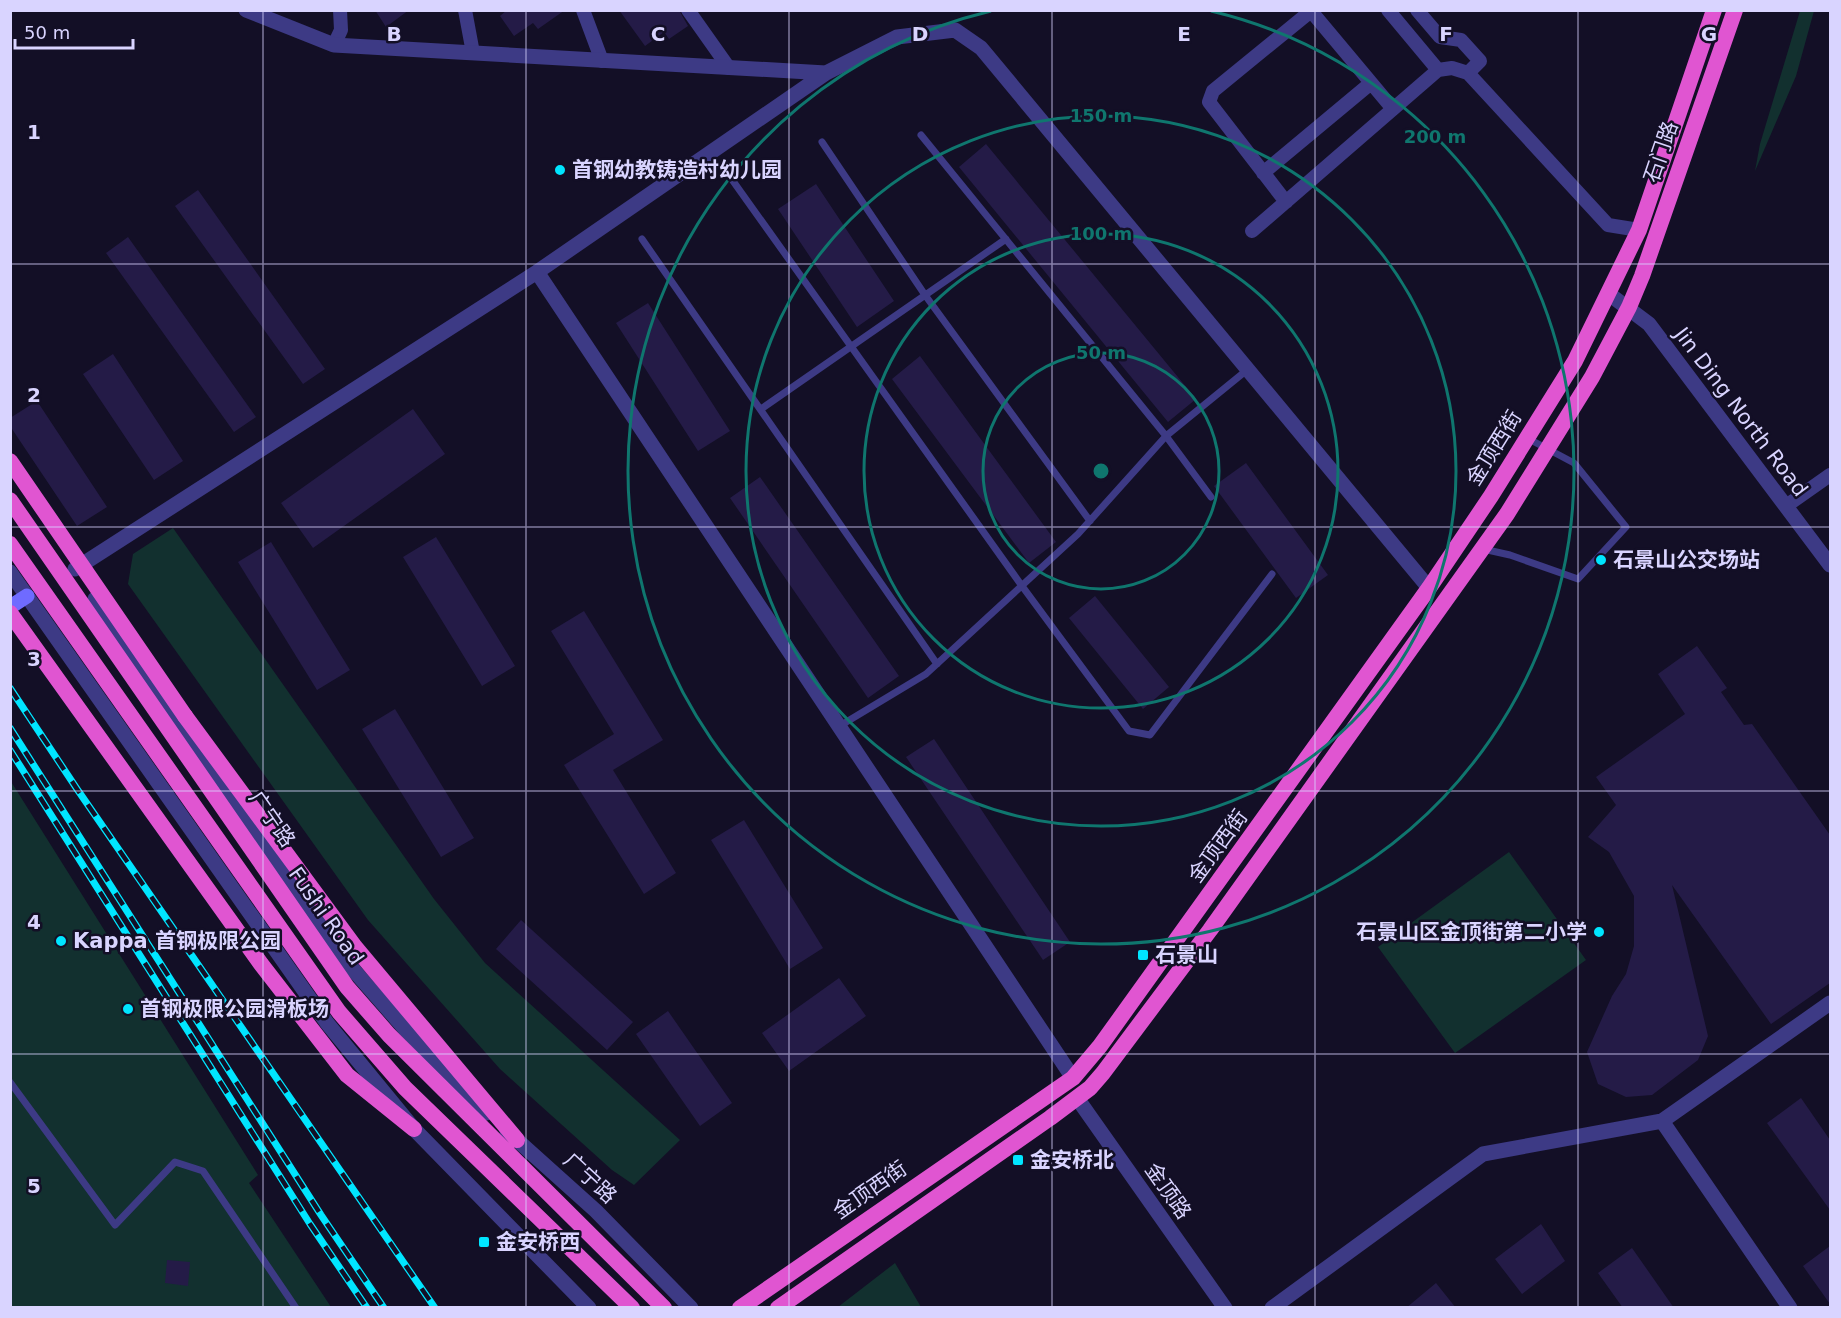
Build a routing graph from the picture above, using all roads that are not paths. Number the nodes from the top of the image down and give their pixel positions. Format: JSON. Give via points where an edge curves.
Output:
{"nodes":[{"id":1,"x":246,"y":10,"type":"edge"},
{"id":2,"x":340,"y":10,"type":"edge"},
{"id":3,"x":465,"y":10,"type":"edge"},
{"id":4,"x":583,"y":10,"type":"edge"},
{"id":5,"x":688,"y":10,"type":"edge"},
{"id":6,"x":1388,"y":10,"type":"edge"},
{"id":7,"x":1417,"y":10,"type":"edge"},
{"id":8,"x":1714,"y":10,"type":"edge"},
{"id":9,"x":1735,"y":10,"type":"edge"},
{"id":10,"x":334,"y":45,"type":"junction"},
{"id":11,"x":473,"y":53,"type":"junction"},
{"id":12,"x":602,"y":60,"type":"junction"},
{"id":13,"x":729,"y":68,"type":"junction"},
{"id":14,"x":1438,"y":70,"type":"junction"},
{"id":15,"x":1468,"y":72,"type":"junction"},
{"id":16,"x":826,"y":73,"type":"junction"},
{"id":17,"x":1371,"y":82,"type":"junction"},
{"id":18,"x":1393,"y":109,"type":"junction"},
{"id":19,"x":921,"y":135,"type":"dead end"},
{"id":20,"x":822,"y":142,"type":"dead end"},
{"id":21,"x":1263,"y":173,"type":"junction"},
{"id":22,"x":733,"y":181,"type":"dead end"},
{"id":23,"x":1286,"y":202,"type":"junction"},
{"id":24,"x":1639,"y":230,"type":"junction"},
{"id":25,"x":1252,"y":231,"type":"dead end"},
{"id":26,"x":642,"y":239,"type":"dead end"},
{"id":27,"x":1006,"y":239,"type":"junction"},
{"id":28,"x":537,"y":272,"type":"junction"},
{"id":29,"x":1609,"y":294,"type":"junction"},
{"id":30,"x":925,"y":295,"type":"junction"},
{"id":31,"x":1629,"y":307,"type":"junction"},
{"id":32,"x":851,"y":347,"type":"junction"},
{"id":33,"x":1247,"y":370,"type":"junction"},
{"id":34,"x":761,"y":410,"type":"junction"},
{"id":35,"x":1166,"y":436,"type":"junction"},
{"id":36,"x":1527,"y":438,"type":"junction"},
{"id":37,"x":1547,"y":449,"type":"junction"},
{"id":38,"x":10,"y":461,"type":"edge"},
{"id":39,"x":1830,"y":475,"type":"edge"},
{"id":40,"x":10,"y":476,"type":"edge"},
{"id":41,"x":1211,"y":497,"type":"dead end"},
{"id":42,"x":10,"y":500,"type":"edge"},
{"id":43,"x":1786,"y":506,"type":"junction"},
{"id":44,"x":1090,"y":521,"type":"junction"},
{"id":45,"x":10,"y":544,"type":"edge"},
{"id":46,"x":1482,"y":549,"type":"junction"},
{"id":47,"x":1830,"y":565,"type":"edge"},
{"id":48,"x":75,"y":569,"type":"junction"},
{"id":49,"x":10,"y":572,"type":"edge"},
{"id":50,"x":1272,"y":574,"type":"dead end"},
{"id":51,"x":1022,"y":586,"type":"junction"},
{"id":52,"x":1429,"y":588,"type":"junction"},
{"id":53,"x":27,"y":596,"type":"junction"},
{"id":54,"x":10,"y":607,"type":"edge"},
{"id":55,"x":10,"y":613,"type":"edge"},
{"id":56,"x":937,"y":664,"type":"junction"},
{"id":57,"x":838,"y":727,"type":"junction"},
{"id":58,"x":1830,"y":1004,"type":"edge"},
{"id":59,"x":1073,"y":1078,"type":"junction"},
{"id":60,"x":10,"y":1082,"type":"edge"},
{"id":61,"x":1077,"y":1098,"type":"junction"},
{"id":62,"x":1662,"y":1121,"type":"junction"},
{"id":63,"x":414,"y":1129,"type":"junction"},
{"id":64,"x":517,"y":1140,"type":"junction"},
{"id":65,"x":296,"y":1308,"type":"edge"},
{"id":66,"x":589,"y":1308,"type":"edge"},
{"id":67,"x":632,"y":1308,"type":"edge"},
{"id":68,"x":664,"y":1308,"type":"edge"},
{"id":69,"x":691,"y":1308,"type":"edge"},
{"id":70,"x":741,"y":1308,"type":"edge"},
{"id":71,"x":778,"y":1308,"type":"edge"},
{"id":72,"x":1225,"y":1308,"type":"edge"},
{"id":73,"x":1272,"y":1308,"type":"edge"},
{"id":74,"x":1790,"y":1308,"type":"edge"}],
"edges":[{"from":1,"to":10,"type":"street"},
{"from":2,"to":10,"type":"street","via":[[342,30]]},
{"from":3,"to":11,"type":"street"},
{"from":4,"to":12,"type":"street"},
{"from":5,"to":13,"type":"street"},
{"from":6,"to":14,"type":"street"},
{"from":7,"to":15,"type":"street","via":[[1440,37],[1461,40],[1480,61]]},
{"from":8,"to":24,"type":"highway","name":"石门路"},
{"from":9,"to":31,"type":"highway","name":"石门路"},
{"from":10,"to":11,"type":"street"},
{"from":11,"to":12,"type":"street"},
{"from":12,"to":13,"type":"street"},
{"from":13,"to":16,"type":"street"},
{"from":14,"to":15,"type":"street"},
{"from":14,"to":18,"type":"street"},
{"from":15,"to":24,"type":"street","via":[[1608,225]]},
{"from":16,"to":28,"type":"street"},
{"from":16,"to":33,"type":"street","via":[[897,37],[955,30],[981,48]]},
{"from":17,"to":18,"type":"street"},
{"from":17,"to":21,"type":"street"},
{"from":17,"to":21,"type":"street","via":[[1311,11],[1213,91],[1209,102]]},
{"from":18,"to":23,"type":"street"},
{"from":19,"to":27,"type":"lane"},
{"from":20,"to":30,"type":"lane"},
{"from":21,"to":23,"type":"street"},
{"from":22,"to":32,"type":"lane"},
{"from":23,"to":25,"type":"street"},
{"from":24,"to":29,"type":"highway","name":"石门路"},
{"from":26,"to":34,"type":"lane"},
{"from":27,"to":30,"type":"lane"},
{"from":27,"to":35,"type":"lane"},
{"from":28,"to":48,"type":"street"},
{"from":28,"to":57,"type":"street"},
{"from":29,"to":31,"type":"street","name":"Jin Ding North Road"},
{"from":29,"to":36,"type":"highway","name":"金顶西街","via":[[1575,360]]},
{"from":30,"to":32,"type":"lane"},
{"from":30,"to":44,"type":"lane"},
{"from":31,"to":37,"type":"highway","name":"金顶西街"},
{"from":31,"to":43,"type":"street","name":"Jin Ding North Road","via":[[1649,324]]},
{"from":32,"to":34,"type":"lane"},
{"from":32,"to":51,"type":"lane"},
{"from":33,"to":35,"type":"lane"},
{"from":33,"to":52,"type":"street"},
{"from":34,"to":56,"type":"lane"},
{"from":35,"to":41,"type":"lane"},
{"from":35,"to":44,"type":"lane"},
{"from":36,"to":37,"type":"lane"},
{"from":36,"to":52,"type":"highway","name":"金顶西街"},
{"from":37,"to":46,"type":"highway","name":"金顶西街"},
{"from":37,"to":46,"type":"lane","via":[[1574,463],[1626,527],[1578,579]]},
{"from":38,"to":64,"type":"highway","bridge":true,"via":[[185,716],[355,947]]},
{"from":39,"to":43,"type":"street"},
{"from":40,"to":48,"type":"street","name":"广宁路"},
{"from":42,"to":68,"type":"highway","name":"Fushi Road","via":[[347,987],[396,1043]]},
{"from":43,"to":47,"type":"street","name":"Jin Ding North Road"},
{"from":44,"to":51,"type":"lane"},
{"from":45,"to":67,"type":"highway","via":[[339,1012],[405,1088]]},
{"from":46,"to":61,"type":"highway","name":"金顶西街","via":[[1196,949],[1103,1073]]},
{"from":48,"to":64,"type":"street","name":"广宁路","via":[[351,967],[463,1091]]},
{"from":49,"to":53,"type":"street"},
{"from":50,"to":51,"type":"lane","via":[[1150,735],[1129,730]]},
{"from":51,"to":56,"type":"lane"},
{"from":52,"to":59,"type":"highway","name":"金顶西街","via":[[1100,1046]]},
{"from":53,"to":54,"type":"main road"},
{"from":53,"to":63,"type":"street","via":[[327,1023]]},
{"from":55,"to":63,"type":"highway","via":[[261,964],[347,1075]]},
{"from":56,"to":57,"type":"lane"},
{"from":57,"to":59,"type":"street"},
{"from":58,"to":62,"type":"street"},
{"from":59,"to":70,"type":"highway","name":"金顶西街"},
{"from":60,"to":65,"type":"lane","via":[[115,1225],[175,1162],[203,1171]]},
{"from":61,"to":71,"type":"highway","name":"金顶西街"},
{"from":61,"to":72,"type":"street","name":"金顶路"},
{"from":62,"to":73,"type":"street","via":[[1483,1154]]},
{"from":62,"to":74,"type":"street"},
{"from":63,"to":66,"type":"street"},
{"from":64,"to":69,"type":"street","name":"广宁路","via":[[622,1236]]}]}
